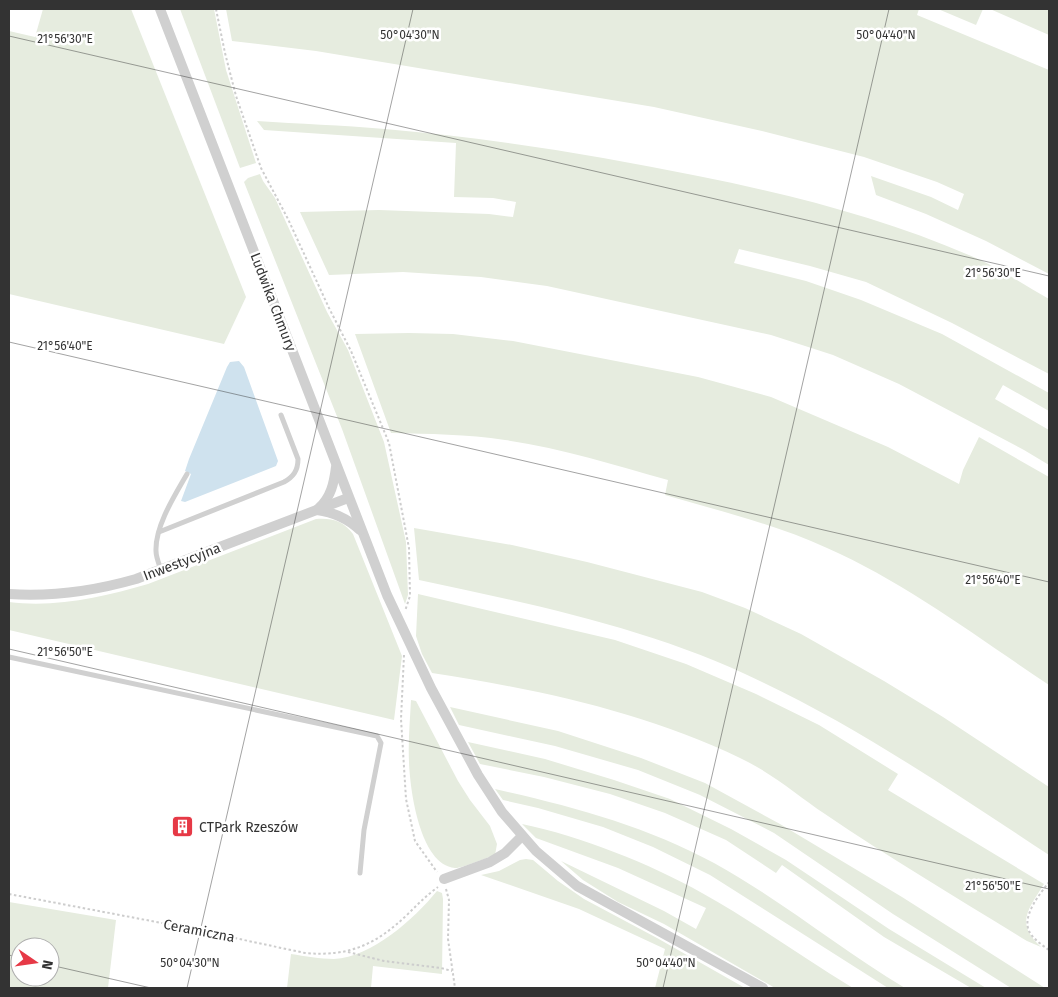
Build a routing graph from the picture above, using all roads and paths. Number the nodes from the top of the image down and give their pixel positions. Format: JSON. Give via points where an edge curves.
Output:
{"nodes":[{"id":1,"x":160,"y":9,"type":"edge"},
{"id":2,"x":216,"y":9,"type":"edge"},
{"id":3,"x":282,"y":415,"type":"dead end"},
{"id":4,"x":336,"y":466,"type":"junction"},
{"id":5,"x":186,"y":474,"type":"dead end"},
{"id":6,"x":348,"y":498,"type":"junction"},
{"id":7,"x":316,"y":510,"type":"junction"},
{"id":8,"x":361,"y":530,"type":"junction"},
{"id":9,"x":160,"y":532,"type":"junction"},
{"id":10,"x":161,"y":570,"type":"junction"},
{"id":11,"x":9,"y":594,"type":"edge"},
{"id":12,"x":401,"y":626,"type":"junction"},
{"id":13,"x":404,"y":652,"type":"dead end"},
{"id":14,"x":9,"y":656,"type":"edge"},
{"id":15,"x":522,"y":836,"type":"junction"},
{"id":16,"x":360,"y":872,"type":"dead end"},
{"id":17,"x":444,"y":879,"type":"junction"},
{"id":18,"x":1049,"y":882,"type":"edge"},
{"id":19,"x":9,"y":894,"type":"edge"},
{"id":20,"x":1049,"y":950,"type":"edge"},
{"id":21,"x":348,"y":952,"type":"junction"},
{"id":22,"x":452,"y":972,"type":"junction"},
{"id":23,"x":455,"y":988,"type":"edge"},
{"id":24,"x":763,"y":988,"type":"edge"}],
"edges":[{"from":1,"to":4,"type":"street","name":"Ludwika Chmury"},
{"from":2,"to":12,"type":"path","via":[[236,96],[261,168],[351,351],[389,443],[409,548],[410,596]]},
{"from":3,"to":9,"type":"lane","via":[[298,459],[293,475],[284,482]]},
{"from":4,"to":6,"type":"street","name":"Ludwika Chmury"},
{"from":4,"to":7,"type":"street","via":[[329,496]]},
{"from":5,"to":9,"type":"lane","via":[[169,504]]},
{"from":6,"to":7,"type":"street","name":"Inwestycyjna"},
{"from":6,"to":8,"type":"street","name":"Ludwika Chmury"},
{"from":7,"to":8,"type":"street","via":[[337,515]]},
{"from":7,"to":10,"type":"street","name":"Inwestycyjna"},
{"from":8,"to":12,"type":"street","name":"Ludwika Chmury"},
{"from":9,"to":10,"type":"lane","via":[[156,555]]},
{"from":10,"to":11,"type":"street","name":"Inwestycyjna","via":[[85,592]]},
{"from":12,"to":15,"type":"street","name":"Ludwika Chmury","via":[[478,775]]},
{"from":13,"to":17,"type":"path","via":[[401,719],[406,799],[415,841]]},
{"from":14,"to":16,"type":"lane","via":[[378,736],[381,743],[364,830]]},
{"from":15,"to":17,"type":"street","via":[[490,862]]},
{"from":15,"to":24,"type":"street","name":"Ludwika Chmury","via":[[577,886]]},
{"from":17,"to":21,"type":"path","name":"Ceramiczna","via":[[386,933],[370,944]]},
{"from":17,"to":22,"type":"path","via":[[449,900],[448,939]]},
{"from":18,"to":20,"type":"path","via":[[1032,908],[1028,926],[1033,937]]},
{"from":19,"to":21,"type":"path","name":"Ceramiczna","via":[[305,953]]},
{"from":21,"to":22,"type":"path"},
{"from":22,"to":23,"type":"path"}]}
